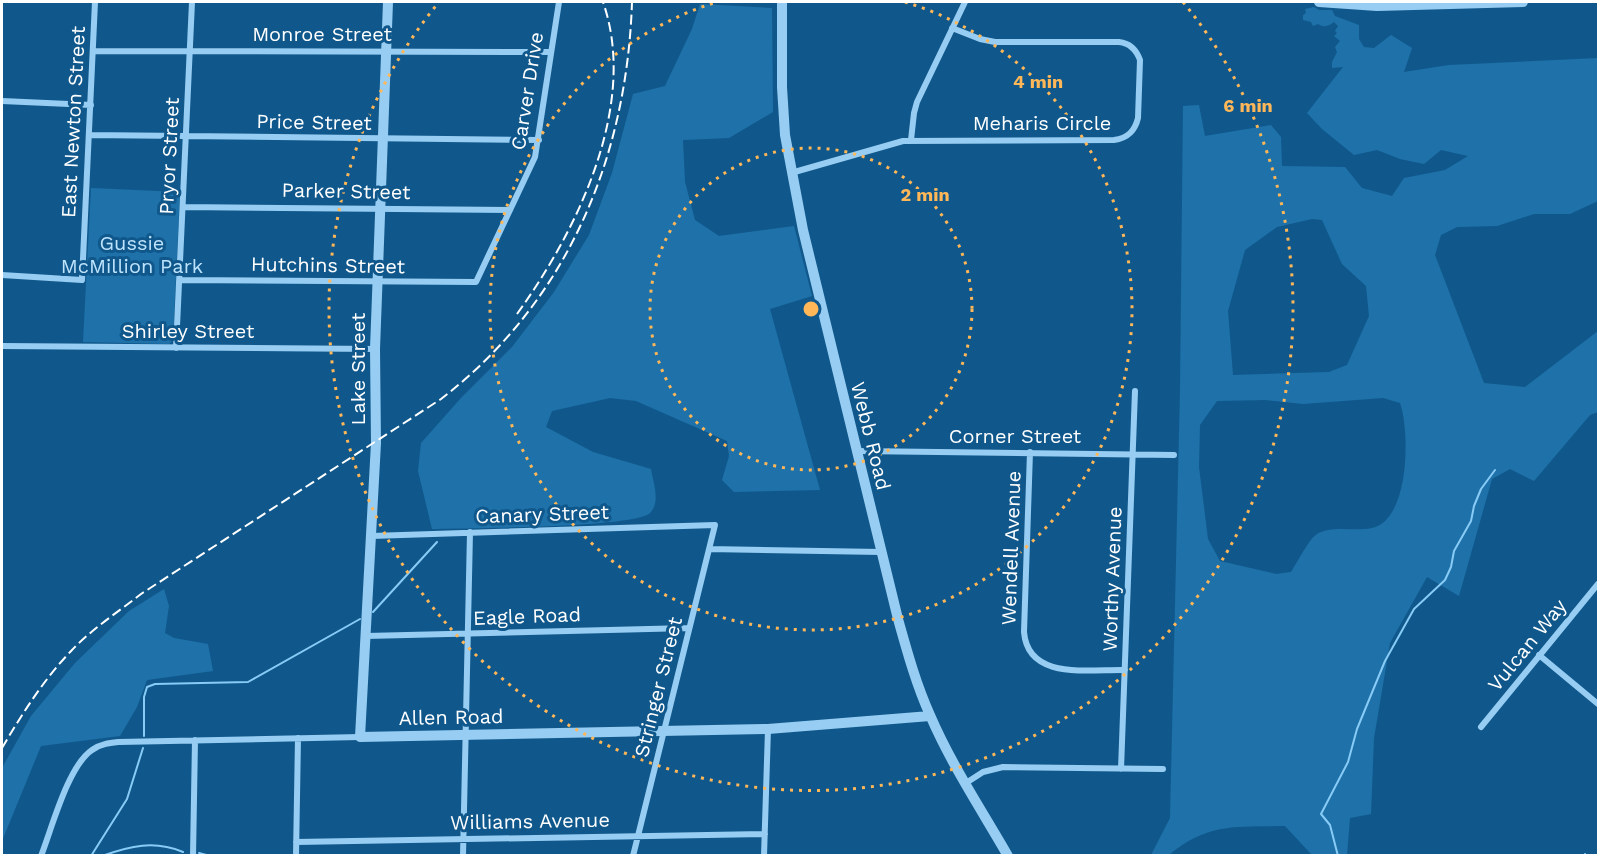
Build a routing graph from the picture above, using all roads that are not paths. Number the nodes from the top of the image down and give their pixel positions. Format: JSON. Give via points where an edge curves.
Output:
{"nodes":[{"id":1,"x":95,"y":2,"type":"edge"},
{"id":2,"x":192,"y":2,"type":"edge"},
{"id":3,"x":388,"y":2,"type":"edge"},
{"id":4,"x":559,"y":2,"type":"edge"},
{"id":5,"x":782,"y":2,"type":"edge"},
{"id":6,"x":965,"y":2,"type":"edge"},
{"id":7,"x":1319,"y":2,"type":"edge"},
{"id":8,"x":1523,"y":2,"type":"edge"},
{"id":9,"x":952,"y":28,"type":"junction"},
{"id":10,"x":190,"y":50,"type":"junction"},
{"id":11,"x":387,"y":50,"type":"junction"},
{"id":12,"x":93,"y":51,"type":"junction"},
{"id":13,"x":551,"y":52,"type":"junction"},
{"id":14,"x":2,"y":101,"type":"edge"},
{"id":15,"x":91,"y":105,"type":"junction"},
{"id":16,"x":89,"y":135,"type":"junction"},
{"id":17,"x":186,"y":136,"type":"junction"},
{"id":18,"x":383,"y":139,"type":"junction"},
{"id":19,"x":538,"y":140,"type":"junction"},
{"id":20,"x":911,"y":140,"type":"junction"},
{"id":21,"x":791,"y":173,"type":"junction"},
{"id":22,"x":183,"y":207,"type":"junction"},
{"id":23,"x":381,"y":208,"type":"junction"},
{"id":24,"x":510,"y":210,"type":"junction"},
{"id":25,"x":2,"y":274,"type":"edge"},
{"id":26,"x":180,"y":280,"type":"junction"},
{"id":27,"x":377,"y":282,"type":"junction"},
{"id":28,"x":476,"y":282,"type":"joint"},
{"id":29,"x":2,"y":346,"type":"edge"},
{"id":30,"x":176,"y":348,"type":"junction"},
{"id":31,"x":375,"y":349,"type":"junction"},
{"id":32,"x":1135,"y":391,"type":"dead end"},
{"id":33,"x":856,"y":451,"type":"junction"},
{"id":34,"x":1030,"y":452,"type":"junction"},
{"id":35,"x":1133,"y":454,"type":"junction"},
{"id":36,"x":1174,"y":455,"type":"dead end"},
{"id":37,"x":715,"y":525,"type":"joint"},
{"id":38,"x":470,"y":532,"type":"junction"},
{"id":39,"x":371,"y":536,"type":"junction"},
{"id":40,"x":709,"y":549,"type":"junction"},
{"id":41,"x":881,"y":552,"type":"junction"},
{"id":42,"x":1599,"y":584,"type":"edge"},
{"id":43,"x":689,"y":628,"type":"junction"},
{"id":44,"x":468,"y":634,"type":"junction"},
{"id":45,"x":366,"y":636,"type":"junction"},
{"id":46,"x":1539,"y":655,"type":"junction"},
{"id":47,"x":1125,"y":670,"type":"junction"},
{"id":48,"x":1599,"y":704,"type":"edge"},
{"id":49,"x":930,"y":716,"type":"junction"},
{"id":50,"x":1480,"y":727,"type":"dead end"},
{"id":51,"x":768,"y":729,"type":"junction"},
{"id":52,"x":664,"y":731,"type":"junction"},
{"id":53,"x":465,"y":735,"type":"junction"},
{"id":54,"x":360,"y":737,"type":"junction"},
{"id":55,"x":298,"y":738,"type":"junction"},
{"id":56,"x":195,"y":740,"type":"junction"},
{"id":57,"x":1121,"y":769,"type":"junction"},
{"id":58,"x":1163,"y":769,"type":"dead end"},
{"id":59,"x":966,"y":783,"type":"junction"},
{"id":60,"x":765,"y":834,"type":"junction"},
{"id":61,"x":637,"y":836,"type":"junction"},
{"id":62,"x":463,"y":839,"type":"junction"},
{"id":63,"x":296,"y":843,"type":"junction"},
{"id":64,"x":41,"y":855,"type":"edge"},
{"id":65,"x":193,"y":855,"type":"edge"},
{"id":66,"x":296,"y":855,"type":"edge"},
{"id":67,"x":463,"y":855,"type":"edge"},
{"id":68,"x":633,"y":855,"type":"edge"},
{"id":69,"x":764,"y":855,"type":"edge"},
{"id":70,"x":1008,"y":855,"type":"edge"}],
"edges":[{"from":1,"to":12,"type":"street","name":"East Newton Street"},
{"from":2,"to":10,"type":"street","name":"Pryor Street"},
{"from":3,"to":11,"type":"street","name":"Lake Street"},
{"from":4,"to":13,"type":"street","name":"Carver Drive"},
{"from":5,"to":21,"type":"street","name":"Webb Road","via":[[783,110]]},
{"from":6,"to":9,"type":"street"},
{"from":7,"to":8,"type":"street","via":[[1377,6]]},
{"from":9,"to":20,"type":"street","via":[[917,102]]},
{"from":9,"to":20,"type":"street","name":"Meharis Circle","via":[[995,42],[1127,44],[1140,60],[1137,122],[1131,133],[1114,140]]},
{"from":10,"to":11,"type":"street","name":"Monroe Street"},
{"from":10,"to":12,"type":"street","name":"Monroe Street"},
{"from":10,"to":17,"type":"street","name":"Pryor Street"},
{"from":11,"to":13,"type":"street","name":"Monroe Street"},
{"from":11,"to":18,"type":"street","name":"Lake Street"},
{"from":12,"to":15,"type":"street","name":"East Newton Street"},
{"from":13,"to":19,"type":"street","name":"Carver Drive"},
{"from":14,"to":15,"type":"street"},
{"from":15,"to":16,"type":"street","name":"East Newton Street"},
{"from":16,"to":17,"type":"street","name":"Price Street"},
{"from":16,"to":25,"type":"street","name":"East Newton Street","via":[[82,280]]},
{"from":17,"to":18,"type":"street","name":"Price Street"},
{"from":17,"to":22,"type":"street","name":"Pryor Street"},
{"from":18,"to":19,"type":"street","name":"Price Street"},
{"from":18,"to":23,"type":"street","name":"Lake Street"},
{"from":19,"to":24,"type":"street","name":"Carver Drive","via":[[535,157]]},
{"from":20,"to":21,"type":"street","name":"Meharis Circle"},
{"from":21,"to":33,"type":"street","name":"Webb Road"},
{"from":22,"to":23,"type":"street","name":"Parker Street"},
{"from":22,"to":26,"type":"street","name":"Pryor Street"},
{"from":23,"to":24,"type":"street","name":"Parker Street"},
{"from":23,"to":27,"type":"street","name":"Lake Street"},
{"from":24,"to":28,"type":"street","name":"Carver Drive"},
{"from":26,"to":27,"type":"street","name":"Hutchins Street"},
{"from":26,"to":30,"type":"street","name":"Pryor Street"},
{"from":27,"to":28,"type":"street","name":"Hutchins Street"},
{"from":27,"to":31,"type":"street","name":"Lake Street"},
{"from":29,"to":30,"type":"street","name":"Shirley Street"},
{"from":30,"to":31,"type":"street","name":"Shirley Street"},
{"from":31,"to":39,"type":"street","name":"Lake Street","via":[[376,443]]},
{"from":32,"to":35,"type":"street","name":"Worthy Avenue"},
{"from":33,"to":34,"type":"street","name":"Corner Street"},
{"from":33,"to":41,"type":"street","name":"Webb Road"},
{"from":34,"to":35,"type":"street","name":"Corner Street"},
{"from":34,"to":47,"type":"street","name":"Wendell Avenue","via":[[1024,633],[1027,648],[1037,660],[1051,667]]},
{"from":35,"to":36,"type":"street","name":"Corner Street"},
{"from":35,"to":47,"type":"street","name":"Worthy Avenue"},
{"from":37,"to":38,"type":"street","name":"Canary Street"},
{"from":37,"to":40,"type":"street","name":"Stringer Street"},
{"from":38,"to":39,"type":"street","name":"Canary Street"},
{"from":38,"to":44,"type":"street"},
{"from":39,"to":45,"type":"street","name":"Lake Street"},
{"from":40,"to":41,"type":"street"},
{"from":40,"to":43,"type":"street","name":"Stringer Street"},
{"from":41,"to":49,"type":"street","name":"Webb Road"},
{"from":42,"to":46,"type":"street","name":"Vulcan Way"},
{"from":43,"to":44,"type":"street","name":"Eagle Road"},
{"from":43,"to":52,"type":"street","name":"Stringer Street"},
{"from":44,"to":45,"type":"street","name":"Eagle Road"},
{"from":44,"to":53,"type":"street"},
{"from":45,"to":54,"type":"street","name":"Lake Street"},
{"from":46,"to":48,"type":"street"},
{"from":46,"to":50,"type":"street","name":"Vulcan Way"},
{"from":47,"to":57,"type":"street","name":"Worthy Avenue"},
{"from":49,"to":51,"type":"street","name":"Allen Road"},
{"from":49,"to":59,"type":"street","name":"Webb Road"},
{"from":51,"to":52,"type":"street","name":"Allen Road"},
{"from":51,"to":60,"type":"street"},
{"from":52,"to":53,"type":"street","name":"Allen Road"},
{"from":52,"to":61,"type":"street","name":"Stringer Street"},
{"from":53,"to":54,"type":"street","name":"Allen Road"},
{"from":53,"to":62,"type":"street"},
{"from":54,"to":55,"type":"street","name":"Allen Road"},
{"from":55,"to":56,"type":"street","name":"Allen Road"},
{"from":55,"to":63,"type":"street"},
{"from":56,"to":64,"type":"street","name":"Allen Road","via":[[120,742],[91,750],[73,772]]},
{"from":56,"to":65,"type":"street"},
{"from":57,"to":58,"type":"street"},
{"from":57,"to":59,"type":"street","via":[[1003,767],[983,772]]},
{"from":59,"to":70,"type":"street","name":"Webb Road"},
{"from":60,"to":61,"type":"street","name":"Williams Avenue"},
{"from":60,"to":69,"type":"street"},
{"from":61,"to":62,"type":"street","name":"Williams Avenue"},
{"from":61,"to":68,"type":"street","name":"Stringer Street"},
{"from":62,"to":63,"type":"street","name":"Williams Avenue"},
{"from":62,"to":67,"type":"street"},
{"from":63,"to":66,"type":"street"}]}
